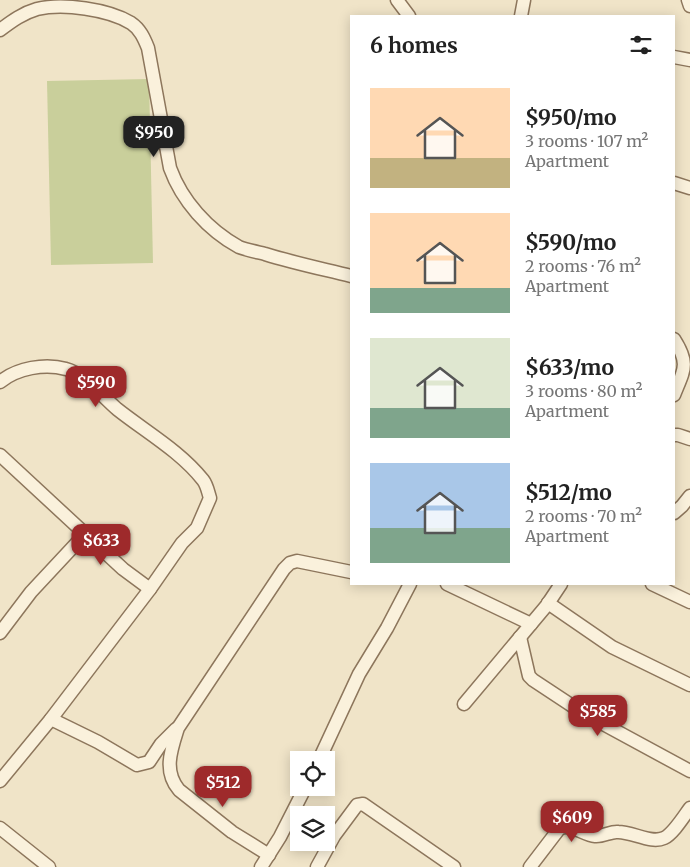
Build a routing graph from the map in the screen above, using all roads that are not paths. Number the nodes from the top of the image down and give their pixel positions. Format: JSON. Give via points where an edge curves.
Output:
{"nodes":[{"id":1,"x":397,"y":0,"type":"edge"},
{"id":2,"x":524,"y":0,"type":"edge"},
{"id":3,"x":688,"y":0,"type":"edge"},
{"id":4,"x":690,"y":6,"type":"edge"},
{"id":5,"x":407,"y":15,"type":"edge"},
{"id":6,"x":521,"y":15,"type":"edge"},
{"id":7,"x":0,"y":30,"type":"edge"},
{"id":8,"x":675,"y":56,"type":"edge"},
{"id":9,"x":690,"y":60,"type":"edge"},
{"id":10,"x":675,"y":183,"type":"edge"},
{"id":11,"x":690,"y":188,"type":"edge"},
{"id":12,"x":350,"y":276,"type":"edge"},
{"id":13,"x":675,"y":340,"type":"edge"},
{"id":14,"x":0,"y":382,"type":"edge"},
{"id":15,"x":675,"y":393,"type":"edge"},
{"id":16,"x":675,"y":435,"type":"edge"},
{"id":17,"x":690,"y":439,"type":"edge"},
{"id":18,"x":0,"y":455,"type":"edge"},
{"id":19,"x":690,"y":496,"type":"edge"},
{"id":20,"x":675,"y":512,"type":"edge"},
{"id":21,"x":86,"y":533,"type":"junction"},
{"id":22,"x":350,"y":572,"type":"edge"},
{"id":23,"x":409,"y":585,"type":"edge"},
{"id":24,"x":449,"y":585,"type":"edge"},
{"id":25,"x":560,"y":585,"type":"edge"},
{"id":26,"x":654,"y":585,"type":"edge"},
{"id":27,"x":150,"y":588,"type":"junction"},
{"id":28,"x":690,"y":602,"type":"edge"},
{"id":29,"x":548,"y":603,"type":"junction"},
{"id":30,"x":531,"y":624,"type":"junction"},
{"id":31,"x":0,"y":633,"type":"edge"},
{"id":32,"x":520,"y":637,"type":"junction"},
{"id":33,"x":690,"y":685,"type":"edge"},
{"id":34,"x":464,"y":704,"type":"dead end"},
{"id":35,"x":51,"y":719,"type":"junction"},
{"id":36,"x":178,"y":728,"type":"junction"},
{"id":37,"x":322,"y":751,"type":"edge"},
{"id":38,"x":690,"y":771,"type":"edge"},
{"id":39,"x":0,"y":781,"type":"edge"},
{"id":40,"x":301,"y":796,"type":"edge"},
{"id":41,"x":690,"y":808,"type":"edge"},
{"id":42,"x":0,"y":828,"type":"edge"},
{"id":43,"x":269,"y":855,"type":"junction"},
{"id":44,"x":49,"y":867,"type":"edge"},
{"id":45,"x":261,"y":867,"type":"edge"},
{"id":46,"x":317,"y":867,"type":"edge"},
{"id":47,"x":454,"y":867,"type":"edge"},
{"id":48,"x":530,"y":867,"type":"edge"}],
"edges":[{"from":1,"to":5,"type":"street"},
{"from":2,"to":6,"type":"street"},
{"from":3,"to":4,"type":"street"},
{"from":7,"to":12,"type":"street","via":[[23,14],[57,7],[96,10],[132,24],[143,35],[148,48],[170,168],[185,199],[219,235],[241,248]]},
{"from":8,"to":9,"type":"street"},
{"from":10,"to":11,"type":"street"},
{"from":13,"to":15,"type":"street","via":[[687,365]]},
{"from":14,"to":27,"type":"street","via":[[34,368],[68,369],[180,456],[204,481],[210,498],[197,528],[182,543]]},
{"from":16,"to":17,"type":"street"},
{"from":18,"to":21,"type":"street"},
{"from":19,"to":20,"type":"street"},
{"from":21,"to":27,"type":"street","via":[[123,569]]},
{"from":21,"to":31,"type":"street","via":[[31,592]]},
{"from":22,"to":36,"type":"street","via":[[303,562],[290,563]]},
{"from":23,"to":37,"type":"street","via":[[359,674]]},
{"from":24,"to":30,"type":"street"},
{"from":25,"to":29,"type":"street"},
{"from":26,"to":28,"type":"street"},
{"from":27,"to":35,"type":"street"},
{"from":29,"to":30,"type":"street"},
{"from":29,"to":33,"type":"street","via":[[612,647]]},
{"from":30,"to":32,"type":"street"},
{"from":32,"to":34,"type":"street"},
{"from":32,"to":38,"type":"street","via":[[529,676],[533,680],[583,713]]},
{"from":35,"to":36,"type":"street","via":[[137,765],[149,762],[161,744]]},
{"from":35,"to":39,"type":"street"},
{"from":36,"to":43,"type":"street","via":[[168,766],[173,783],[232,832]]},
{"from":40,"to":43,"type":"street"},
{"from":41,"to":48,"type":"street","via":[[667,836],[660,839],[617,831],[593,836],[564,826]]},
{"from":42,"to":44,"type":"street"},
{"from":43,"to":45,"type":"street"},
{"from":46,"to":47,"type":"street","via":[[334,836],[357,805],[363,804]]}]}
